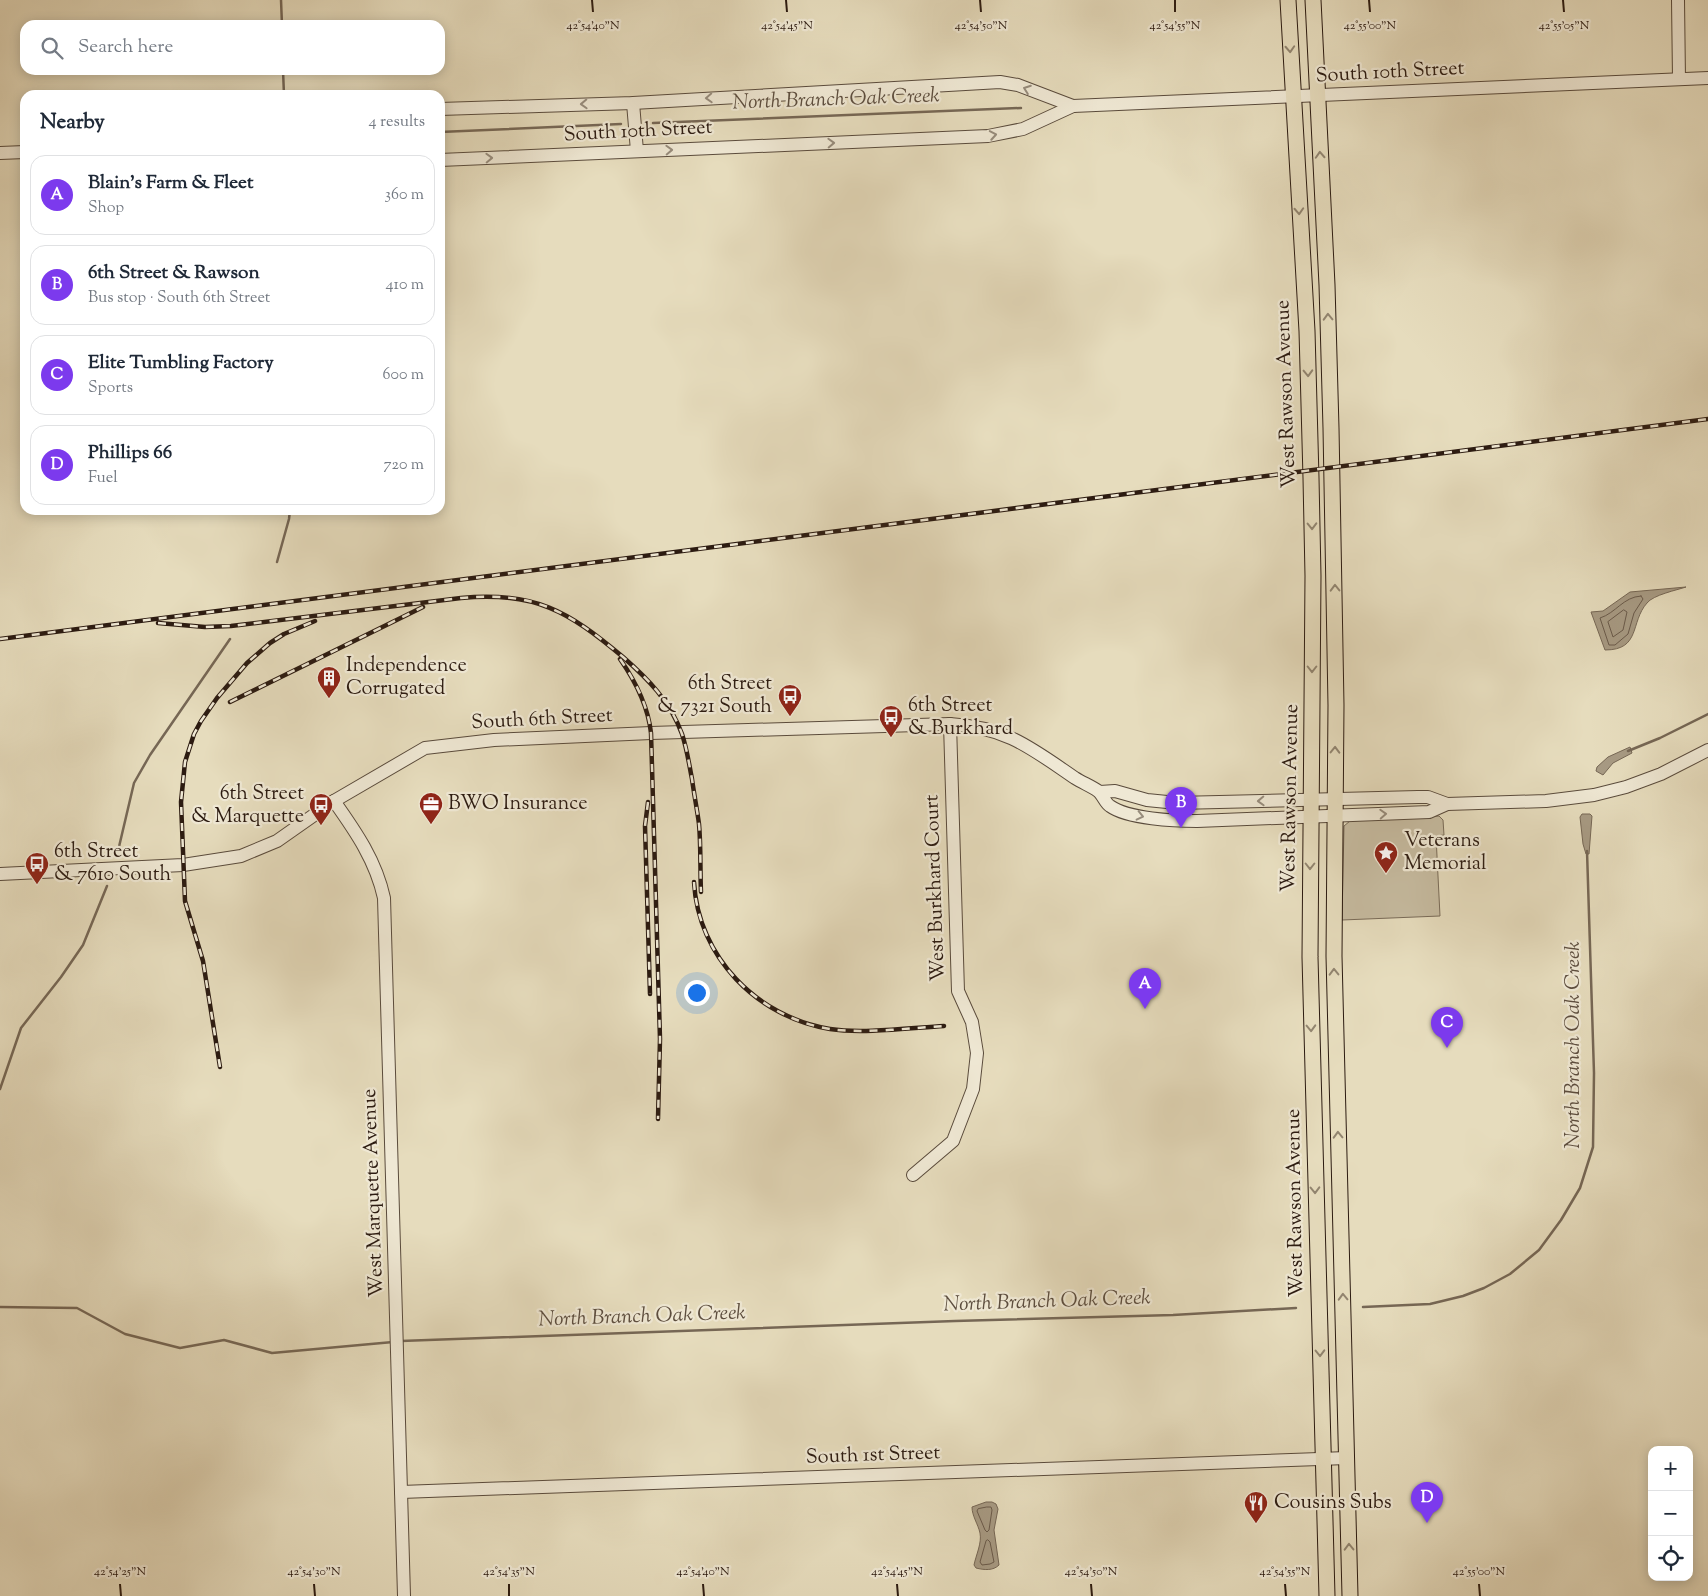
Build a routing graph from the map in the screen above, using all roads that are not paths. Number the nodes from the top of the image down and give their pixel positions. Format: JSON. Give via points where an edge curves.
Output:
{"nodes":[{"id":1,"x":1288,"y":0,"type":"edge"},
{"id":2,"x":1313,"y":0,"type":"edge"},
{"id":3,"x":1678,"y":0,"type":"edge"},
{"id":4,"x":1708,"y":78,"type":"edge"},
{"id":5,"x":1679,"y":79,"type":"junction"},
{"id":6,"x":1317,"y":95,"type":"junction"},
{"id":7,"x":1293,"y":96,"type":"junction"},
{"id":8,"x":633,"y":103,"type":"junction"},
{"id":9,"x":1073,"y":106,"type":"junction"},
{"id":10,"x":445,"y":109,"type":"edge"},
{"id":11,"x":636,"y":151,"type":"junction"},
{"id":12,"x":20,"y":152,"type":"edge"},
{"id":13,"x":0,"y":153,"type":"edge"},
{"id":14,"x":445,"y":160,"type":"edge"},
{"id":15,"x":950,"y":724,"type":"junction"},
{"id":16,"x":1708,"y":750,"type":"edge"},
{"id":17,"x":1100,"y":792,"type":"junction"},
{"id":18,"x":1335,"y":799,"type":"junction"},
{"id":19,"x":1310,"y":800,"type":"junction"},
{"id":20,"x":334,"y":801,"type":"junction"},
{"id":21,"x":1447,"y":804,"type":"junction"},
{"id":22,"x":1334,"y":816,"type":"junction"},
{"id":23,"x":1310,"y":817,"type":"junction"},
{"id":24,"x":0,"y":874,"type":"edge"},
{"id":25,"x":1315,"y":1169,"type":"junction"},
{"id":26,"x":1339,"y":1169,"type":"junction"},
{"id":27,"x":913,"y":1175,"type":"dead end"},
{"id":28,"x":1347,"y":1458,"type":"junction"},
{"id":29,"x":1322,"y":1459,"type":"junction"},
{"id":30,"x":401,"y":1492,"type":"junction"},
{"id":31,"x":404,"y":1596,"type":"edge"},
{"id":32,"x":1327,"y":1596,"type":"edge"},
{"id":33,"x":1350,"y":1596,"type":"edge"}],
"edges":[{"from":1,"to":7,"type":"main road","name":"West Rawson Avenue","one_way":true},
{"from":2,"to":6,"type":"main road"},
{"from":3,"to":5,"type":"street"},
{"from":4,"to":5,"type":"street","name":"South 10th Street"},
{"from":5,"to":6,"type":"street","name":"South 10th Street"},
{"from":6,"to":7,"type":"street","name":"South 10th Street"},
{"from":18,"to":6,"type":"main road","one_way":true,"via":[[1332,428]]},
{"from":7,"to":9,"type":"street","name":"South 10th Street"},
{"from":7,"to":19,"type":"main road","name":"West Rawson Avenue","one_way":true,"via":[[1311,478]]},
{"from":9,"to":8,"type":"street","name":"South 10th Street","one_way":true,"via":[[1018,85],[1000,82]]},
{"from":8,"to":10,"type":"street","name":"South 10th Street","one_way":true},
{"from":8,"to":11,"type":"street"},
{"from":11,"to":9,"type":"street","name":"South 10th Street","one_way":true,"via":[[988,136],[1023,129]]},
{"from":14,"to":11,"type":"street","name":"South 10th Street","one_way":true},
{"from":12,"to":13,"type":"street"},
{"from":15,"to":17,"type":"street","name":"South 6th Street","via":[[980,727],[1008,736]]},
{"from":15,"to":20,"type":"street","name":"South 6th Street","via":[[494,740],[425,748]]},
{"from":15,"to":27,"type":"street","name":"West Burkhard Court","via":[[958,991],[972,1022],[977,1053],[972,1089],[952,1141]]},
{"from":16,"to":21,"type":"street","name":"South 6th Street","via":[[1661,774],[1594,795],[1546,801]]},
{"from":19,"to":17,"type":"street","name":"South 6th Street","one_way":true,"via":[[1177,803],[1147,800],[1115,790]]},
{"from":17,"to":23,"type":"street","name":"South 6th Street","one_way":true,"via":[[1110,806],[1160,820]]},
{"from":18,"to":19,"type":"street","name":"South 6th Street"},
{"from":18,"to":21,"type":"street","name":"South 6th Street","via":[[1428,797]]},
{"from":18,"to":22,"type":"main road"},
{"from":19,"to":23,"type":"main road","name":"West Rawson Avenue"},
{"from":20,"to":24,"type":"street","name":"South 6th Street","via":[[277,841],[241,856],[183,865]]},
{"from":20,"to":30,"type":"street","name":"West Marquette Avenue","via":[[368,851],[384,898]]},
{"from":22,"to":21,"type":"street","name":"South 6th Street","one_way":true,"via":[[1429,812]]},
{"from":22,"to":23,"type":"street","name":"South 6th Street"},
{"from":26,"to":22,"type":"main road","one_way":true},
{"from":23,"to":25,"type":"main road","name":"West Rawson Avenue","one_way":true},
{"from":25,"to":26,"type":"main road"},
{"from":25,"to":29,"type":"main road","name":"West Rawson Avenue","one_way":true},
{"from":28,"to":26,"type":"main road","one_way":true},
{"from":28,"to":29,"type":"street","name":"South 1st Street"},
{"from":33,"to":28,"type":"main road","one_way":true},
{"from":29,"to":30,"type":"street","name":"South 1st Street"},
{"from":29,"to":32,"type":"main road","name":"West Rawson Avenue"},
{"from":30,"to":31,"type":"street","name":"West Marquette Avenue"}]}
